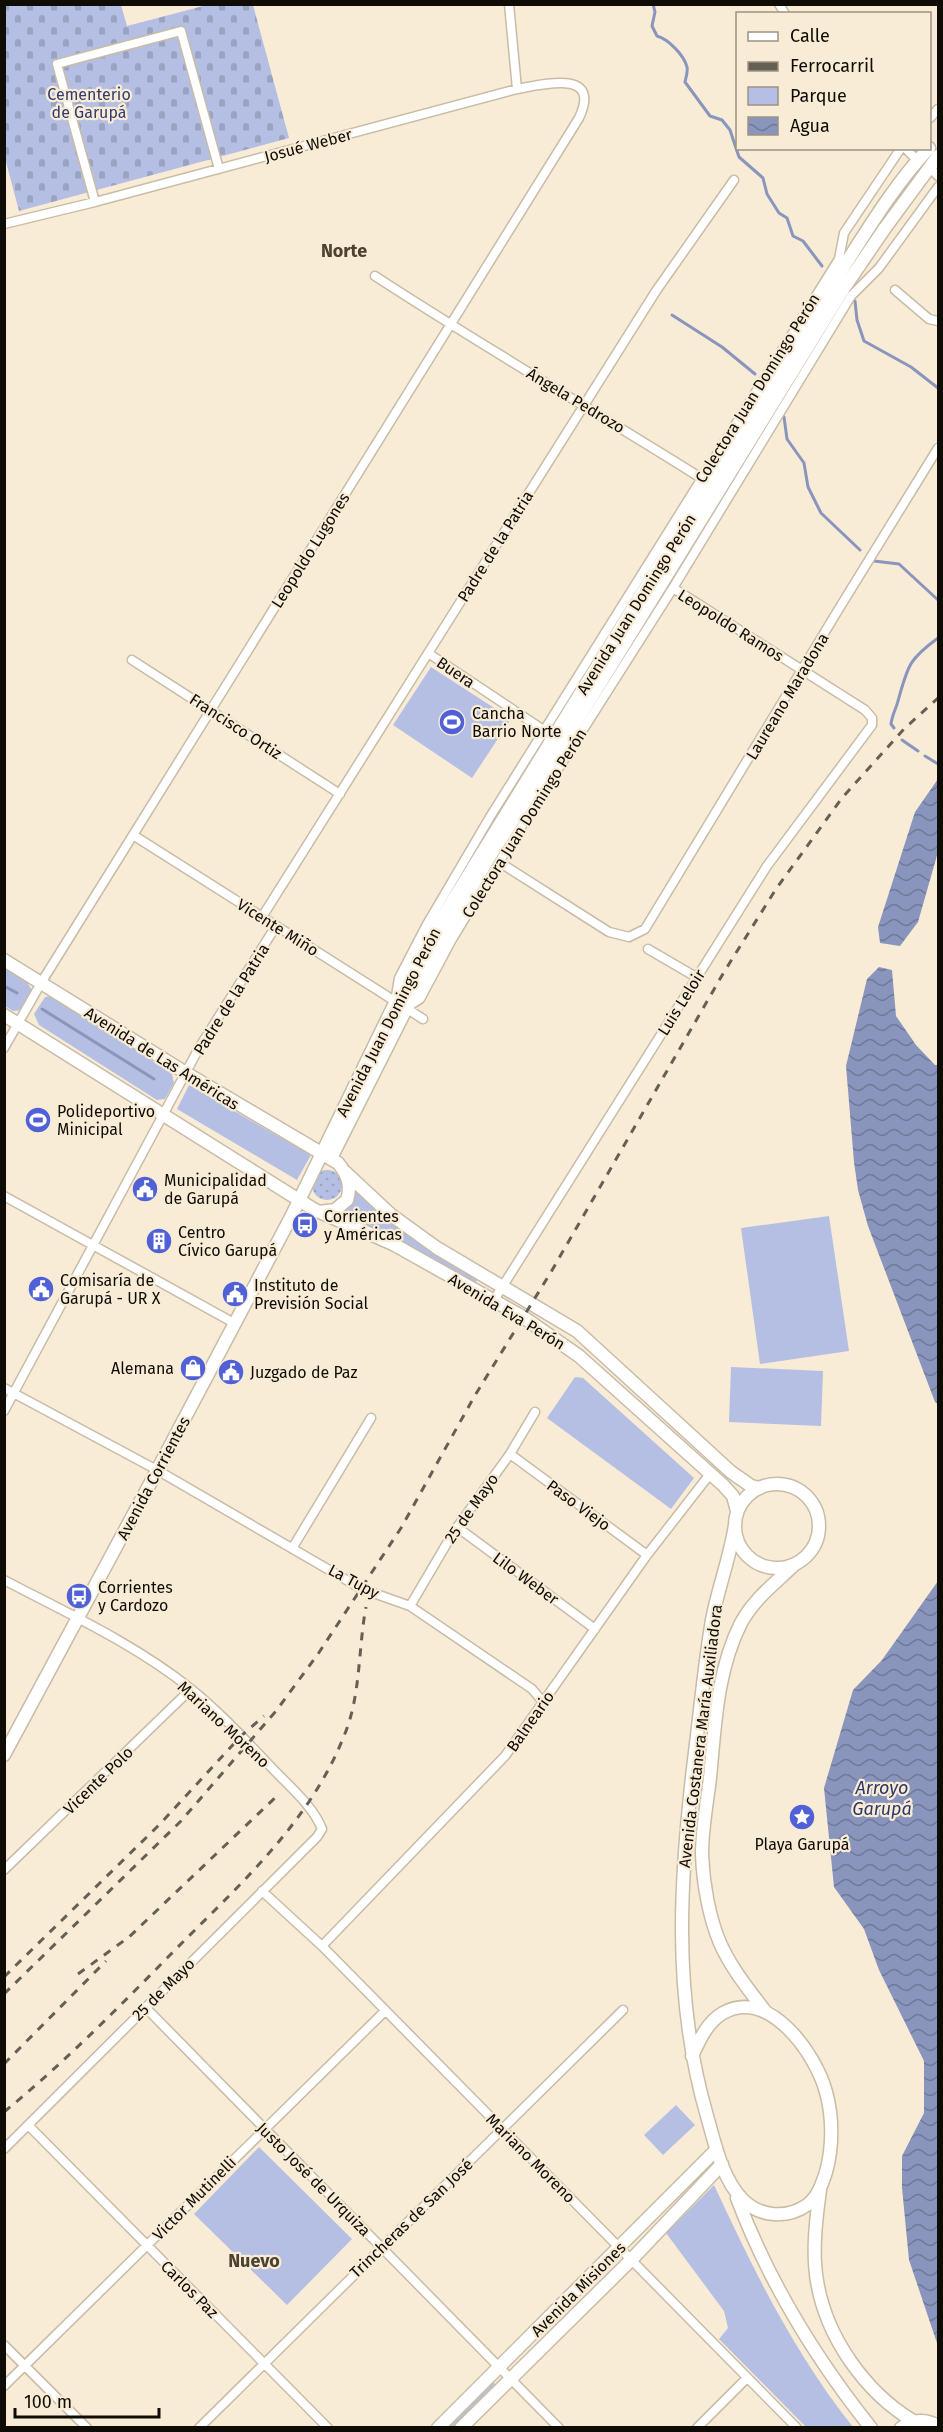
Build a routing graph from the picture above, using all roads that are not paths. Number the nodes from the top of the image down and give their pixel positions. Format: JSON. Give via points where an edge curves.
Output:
{"nodes":[{"id":1,"x":509,"y":4,"type":"edge"},
{"id":2,"x":517,"y":89,"type":"junction"},
{"id":3,"x":579,"y":118,"type":"joint"},
{"id":4,"x":902,"y":150,"type":"edge"},
{"id":5,"x":905,"y":150,"type":"edge"},
{"id":6,"x":927,"y":150,"type":"edge"},
{"id":7,"x":939,"y":156,"type":"edge"},
{"id":8,"x":917,"y":160,"type":"junction"},
{"id":9,"x":929,"y":167,"type":"junction"},
{"id":10,"x":219,"y":169,"type":"junction"},
{"id":11,"x":939,"y":176,"type":"edge"},
{"id":12,"x":734,"y":180,"type":"dead end"},
{"id":13,"x":939,"y":187,"type":"edge"},
{"id":14,"x":95,"y":202,"type":"junction"},
{"id":15,"x":4,"y":224,"type":"edge"},
{"id":16,"x":375,"y":276,"type":"dead end"},
{"id":17,"x":895,"y":290,"type":"dead end"},
{"id":18,"x":939,"y":321,"type":"edge"},
{"id":19,"x":450,"y":325,"type":"junction"},
{"id":20,"x":584,"y":404,"type":"junction"},
{"id":21,"x":939,"y":448,"type":"edge"},
{"id":22,"x":701,"y":478,"type":"junction"},
{"id":23,"x":674,"y":588,"type":"junction"},
{"id":24,"x":428,"y":653,"type":"junction"},
{"id":25,"x":132,"y":660,"type":"dead end"},
{"id":26,"x":803,"y":670,"type":"junction"},
{"id":27,"x":211,"y":709,"type":"junction"},
{"id":28,"x":872,"y":725,"type":"joint"},
{"id":29,"x":545,"y":731,"type":"junction"},
{"id":30,"x":340,"y":794,"type":"junction"},
{"id":31,"x":133,"y":835,"type":"junction"},
{"id":32,"x":499,"y":862,"type":"junction"},
{"id":33,"x":262,"y":916,"type":"junction"},
{"id":34,"x":276,"y":926,"type":"junction"},
{"id":35,"x":648,"y":949,"type":"dead end"},
{"id":36,"x":4,"y":960,"type":"edge"},
{"id":37,"x":696,"y":978,"type":"junction"},
{"id":38,"x":41,"y":983,"type":"junction"},
{"id":39,"x":401,"y":1005,"type":"junction"},
{"id":40,"x":4,"y":1015,"type":"edge"},
{"id":41,"x":423,"y":1018,"type":"dead end"},
{"id":42,"x":18,"y":1024,"type":"junction"},
{"id":43,"x":4,"y":1048,"type":"edge"},
{"id":44,"x":186,"y":1073,"type":"junction"},
{"id":45,"x":163,"y":1115,"type":"junction"},
{"id":46,"x":326,"y":1156,"type":"junction"},
{"id":47,"x":345,"y":1172,"type":"junction"},
{"id":48,"x":4,"y":1196,"type":"edge"},
{"id":49,"x":297,"y":1200,"type":"junction"},
{"id":50,"x":320,"y":1212,"type":"junction"},
{"id":51,"x":94,"y":1245,"type":"junction"},
{"id":52,"x":501,"y":1287,"type":"junction"},
{"id":53,"x":494,"y":1300,"type":"junction"},
{"id":54,"x":234,"y":1323,"type":"junction"},
{"id":55,"x":4,"y":1388,"type":"edge"},
{"id":56,"x":14,"y":1393,"type":"junction"},
{"id":57,"x":4,"y":1411,"type":"edge"},
{"id":58,"x":535,"y":1412,"type":"dead end"},
{"id":59,"x":371,"y":1418,"type":"dead end"},
{"id":60,"x":510,"y":1454,"type":"junction"},
{"id":61,"x":158,"y":1470,"type":"junction"},
{"id":62,"x":710,"y":1474,"type":"junction"},
{"id":63,"x":760,"y":1488,"type":"junction"},
{"id":64,"x":737,"y":1511,"type":"junction"},
{"id":65,"x":735,"y":1525,"type":"junction"},
{"id":66,"x":457,"y":1527,"type":"junction"},
{"id":67,"x":293,"y":1547,"type":"junction"},
{"id":68,"x":647,"y":1555,"type":"junction"},
{"id":69,"x":793,"y":1566,"type":"junction"},
{"id":70,"x":4,"y":1580,"type":"edge"},
{"id":71,"x":410,"y":1606,"type":"junction"},
{"id":72,"x":78,"y":1618,"type":"junction"},
{"id":73,"x":595,"y":1629,"type":"junction"},
{"id":74,"x":192,"y":1689,"type":"junction"},
{"id":75,"x":543,"y":1702,"type":"junction"},
{"id":76,"x":4,"y":1755,"type":"edge"},
{"id":77,"x":322,"y":1829,"type":"joint"},
{"id":78,"x":4,"y":1870,"type":"edge"},
{"id":79,"x":262,"y":1891,"type":"junction"},
{"id":80,"x":322,"y":1946,"type":"junction"},
{"id":81,"x":145,"y":2007,"type":"junction"},
{"id":82,"x":623,"y":2010,"type":"dead end"},
{"id":83,"x":385,"y":2011,"type":"junction"},
{"id":84,"x":765,"y":2011,"type":"junction"},
{"id":85,"x":692,"y":2056,"type":"junction"},
{"id":86,"x":28,"y":2125,"type":"junction"},
{"id":87,"x":502,"y":2128,"type":"junction"},
{"id":88,"x":264,"y":2129,"type":"junction"},
{"id":89,"x":4,"y":2149,"type":"edge"},
{"id":90,"x":716,"y":2150,"type":"junction"},
{"id":91,"x":722,"y":2164,"type":"junction"},
{"id":92,"x":820,"y":2190,"type":"junction"},
{"id":93,"x":734,"y":2191,"type":"junction"},
{"id":94,"x":147,"y":2246,"type":"junction"},
{"id":95,"x":381,"y":2247,"type":"junction"},
{"id":96,"x":620,"y":2248,"type":"junction"},
{"id":97,"x":632,"y":2259,"type":"junction"},
{"id":98,"x":4,"y":2345,"type":"edge"},
{"id":99,"x":264,"y":2363,"type":"junction"},
{"id":100,"x":25,"y":2365,"type":"junction"},
{"id":101,"x":500,"y":2367,"type":"junction"},
{"id":102,"x":511,"y":2378,"type":"junction"},
{"id":103,"x":747,"y":2378,"type":"junction"},
{"id":104,"x":4,"y":2386,"type":"edge"},
{"id":105,"x":907,"y":2424,"type":"edge"},
{"id":106,"x":939,"y":2426,"type":"edge"},
{"id":107,"x":87,"y":2427,"type":"edge"},
{"id":108,"x":199,"y":2427,"type":"edge"},
{"id":109,"x":328,"y":2427,"type":"edge"},
{"id":110,"x":438,"y":2427,"type":"edge"},
{"id":111,"x":462,"y":2427,"type":"edge"},
{"id":112,"x":559,"y":2427,"type":"edge"},
{"id":113,"x":697,"y":2427,"type":"edge"},
{"id":114,"x":797,"y":2427,"type":"edge"},
{"id":115,"x":871,"y":2427,"type":"edge"}],
"edges":[{"from":1,"to":2,"type":"street"},
{"from":2,"to":3,"type":"street","name":"Josué Weber","via":[[560,81],[577,86],[585,94],[586,103]]},
{"from":2,"to":10,"type":"street","name":"Josué Weber"},
{"from":3,"to":19,"type":"street","name":"Leopoldo Lugones"},
{"from":4,"to":22,"type":"street","name":"Colectora Juan Domingo Perón","via":[[844,233],[838,259]]},
{"from":5,"to":8,"type":"street"},
{"from":6,"to":8,"type":"main road","name":"Avenida Juan Domingo Perón"},
{"from":7,"to":9,"type":"main road","name":"Avenida Juan Domingo Perón"},
{"from":8,"to":39,"type":"main road","name":"Avenida Juan Domingo Perón","via":[[835,280],[481,851]]},
{"from":9,"to":11,"type":"street"},
{"from":9,"to":39,"type":"main road","name":"Avenida Juan Domingo Perón","via":[[844,288]]},
{"from":10,"to":14,"type":"street","name":"Josué Weber"},
{"from":10,"to":14,"type":"street","via":[[181,31],[57,64]]},
{"from":12,"to":20,"type":"street","name":"Padre de la Patria","via":[[656,291]]},
{"from":13,"to":23,"type":"street","name":"Colectora Juan Domingo Perón","via":[[879,268],[851,296]]},
{"from":14,"to":15,"type":"street","name":"Josué Weber"},
{"from":16,"to":19,"type":"street","name":"Ángela Pedrozo"},
{"from":17,"to":18,"type":"street","via":[[929,319]]},
{"from":19,"to":20,"type":"street","name":"Ángela Pedrozo"},
{"from":19,"to":27,"type":"street","name":"Leopoldo Lugones"},
{"from":20,"to":22,"type":"street","name":"Ángela Pedrozo"},
{"from":20,"to":24,"type":"street","name":"Padre de la Patria"},
{"from":21,"to":26,"type":"street","name":"Laureano Maradona"},
{"from":22,"to":29,"type":"street","name":"Colectora Juan Domingo Perón"},
{"from":23,"to":26,"type":"street","name":"Leopoldo Ramos"},
{"from":23,"to":32,"type":"street","name":"Colectora Juan Domingo Perón"},
{"from":24,"to":29,"type":"street","name":"Buera"},
{"from":24,"to":30,"type":"street","name":"Padre de la Patria"},
{"from":25,"to":27,"type":"street","name":"Francisco Ortiz"},
{"from":26,"to":28,"type":"street","name":"Leopoldo Ramos","via":[[866,710]]},
{"from":26,"to":32,"type":"street","name":"Laureano Maradona","via":[[645,928],[629,937],[609,932]]},
{"from":27,"to":30,"type":"street","name":"Francisco Ortiz"},
{"from":27,"to":31,"type":"street","name":"Leopoldo Lugones"},
{"from":28,"to":37,"type":"street","name":"Luis Leloir","via":[[767,866]]},
{"from":29,"to":39,"type":"street","name":"Colectora Juan Domingo Perón","via":[[426,926],[399,978]]},
{"from":30,"to":33,"type":"street","name":"Padre de la Patria"},
{"from":31,"to":33,"type":"street","name":"Vicente Miño"},
{"from":31,"to":38,"type":"street","name":"Leopoldo Lugones"},
{"from":32,"to":39,"type":"street","name":"Colectora Juan Domingo Perón","via":[[420,999]]},
{"from":33,"to":34,"type":"street","name":"Vicente Miño"},
{"from":34,"to":39,"type":"street","name":"Vicente Miño"},
{"from":34,"to":44,"type":"street","name":"Padre de la Patria"},
{"from":35,"to":37,"type":"street"},
{"from":36,"to":38,"type":"main road","name":"Avenida de Las Américas"},
{"from":37,"to":52,"type":"street","name":"Luis Leloir"},
{"from":38,"to":42,"type":"street","name":"Leopoldo Lugones"},
{"from":38,"to":44,"type":"main road","name":"Avenida de Las Américas"},
{"from":39,"to":41,"type":"street","name":"Vicente Miño"},
{"from":39,"to":46,"type":"main road","name":"Avenida Juan Domingo Perón"},
{"from":40,"to":42,"type":"main road"},
{"from":42,"to":43,"type":"street","name":"Leopoldo Lugones"},
{"from":42,"to":45,"type":"main road"},
{"from":44,"to":45,"type":"street","name":"Padre de la Patria"},
{"from":44,"to":46,"type":"main road","name":"Avenida de Las Américas"},
{"from":45,"to":49,"type":"main road"},
{"from":45,"to":51,"type":"street","name":"Padre de la Patria"},
{"from":46,"to":47,"type":"main road","name":"Avenida de Las Américas"},
{"from":46,"to":49,"type":"main road","name":"Avenida Juan Domingo Perón"},
{"from":47,"to":50,"type":"main road","via":[[349,1183],[347,1200],[334,1210]]},
{"from":47,"to":52,"type":"main road","name":"Avenida Eva Perón","via":[[390,1214]]},
{"from":48,"to":51,"type":"street"},
{"from":49,"to":50,"type":"main road","name":"Avenida Eva Perón"},
{"from":49,"to":54,"type":"main road","name":"Avenida Corrientes"},
{"from":50,"to":53,"type":"main road","name":"Avenida Eva Perón","via":[[393,1244]]},
{"from":51,"to":54,"type":"street"},
{"from":51,"to":56,"type":"street","name":"Padre de la Patria"},
{"from":52,"to":53,"type":"street","name":"Luis Leloir"},
{"from":52,"to":63,"type":"main road","name":"Avenida Eva Perón","via":[[577,1331],[731,1472]]},
{"from":53,"to":62,"type":"main road","name":"Avenida Eva Perón","via":[[579,1356]]},
{"from":54,"to":61,"type":"main road","name":"Avenida Corrientes"},
{"from":55,"to":56,"type":"street","name":"La Tupy"},
{"from":56,"to":57,"type":"street","name":"Padre de la Patria"},
{"from":56,"to":61,"type":"street","name":"La Tupy"},
{"from":58,"to":60,"type":"street","name":"25 de Mayo"},
{"from":59,"to":67,"type":"street"},
{"from":60,"to":66,"type":"street","name":"25 de Mayo"},
{"from":60,"to":68,"type":"street","name":"Paso Viejo"},
{"from":61,"to":67,"type":"street","name":"La Tupy"},
{"from":61,"to":72,"type":"main road","name":"Avenida Corrientes"},
{"from":62,"to":64,"type":"main road","name":"Avenida Eva Perón","via":[[733,1496]]},
{"from":62,"to":68,"type":"street","name":"Balneario"},
{"from":63,"to":64,"type":"main road"},
{"from":63,"to":69,"type":"main road","via":[[787,1485],[805,1495],[817,1512],[820,1525],[813,1550]]},
{"from":64,"to":65,"type":"main road"},
{"from":65,"to":69,"type":"main road","via":[[741,1549],[758,1564],[777,1569]]},
{"from":65,"to":85,"type":"main road","name":"Avenida Costanera María Auxiliadora","via":[[711,1628],[685,1835],[681,1921]]},
{"from":66,"to":71,"type":"street","name":"25 de Mayo"},
{"from":66,"to":73,"type":"street","name":"Lilo Weber"},
{"from":67,"to":71,"type":"street","name":"La Tupy","via":[[362,1589]]},
{"from":68,"to":73,"type":"street","name":"Balneario"},
{"from":69,"to":84,"type":"main road","name":"Avenida Costanera María Auxiliadora","via":[[750,1609],[729,1652],[718,1697],[703,1845],[704,1874],[720,1943]]},
{"from":70,"to":72,"type":"street","name":"Mariano Moreno"},
{"from":71,"to":75,"type":"street","name":"La Tupy","via":[[532,1689]]},
{"from":72,"to":74,"type":"street","name":"Mariano Moreno"},
{"from":72,"to":76,"type":"main road","name":"Avenida Corrientes"},
{"from":73,"to":75,"type":"street","name":"Balneario"},
{"from":74,"to":77,"type":"street","name":"Mariano Moreno","via":[[307,1806]]},
{"from":74,"to":78,"type":"street","name":"Vicente Polo"},
{"from":75,"to":80,"type":"street","name":"Balneario","via":[[505,1756]]},
{"from":77,"to":79,"type":"street","name":"25 de Mayo"},
{"from":79,"to":80,"type":"street","name":"Mariano Moreno"},
{"from":79,"to":81,"type":"street","name":"25 de Mayo"},
{"from":80,"to":83,"type":"street","name":"Mariano Moreno"},
{"from":81,"to":86,"type":"street","name":"25 de Mayo"},
{"from":81,"to":88,"type":"street","name":"Justo José de Urquiza"},
{"from":82,"to":87,"type":"street","name":"Trincheras de San José"},
{"from":83,"to":87,"type":"street","name":"Mariano Moreno"},
{"from":83,"to":88,"type":"street","name":"Victor Mutinelli"},
{"from":84,"to":85,"type":"main road","via":[[736,2008],[722,2013],[707,2028]]},
{"from":84,"to":92,"type":"main road","via":[[804,2046],[826,2093],[831,2142]]},
{"from":85,"to":90,"type":"main road"},
{"from":86,"to":89,"type":"street","name":"25 de Mayo"},
{"from":86,"to":94,"type":"street","name":"Carlos Paz"},
{"from":87,"to":95,"type":"street","name":"Trincheras de San José"},
{"from":87,"to":96,"type":"street","name":"Mariano Moreno"},
{"from":88,"to":94,"type":"street","name":"Victor Mutinelli"},
{"from":88,"to":95,"type":"street","name":"Justo José de Urquiza"},
{"from":90,"to":91,"type":"main road"},
{"from":90,"to":96,"type":"main road","name":"Avenida Misiones"},
{"from":91,"to":93,"type":"main road"},
{"from":91,"to":97,"type":"main road","name":"Avenida Misiones"},
{"from":92,"to":93,"type":"main road","via":[[806,2206],[778,2214],[755,2211]]},
{"from":92,"to":105,"type":"main road","via":[[815,2263],[822,2302],[852,2363]]},
{"from":93,"to":115,"type":"main road","via":[[774,2280],[834,2378]]},
{"from":94,"to":99,"type":"street","name":"Carlos Paz"},
{"from":94,"to":100,"type":"street","name":"Victor Mutinelli"},
{"from":95,"to":99,"type":"street","name":"Trincheras de San José"},
{"from":95,"to":101,"type":"street","name":"Justo José de Urquiza"},
{"from":96,"to":97,"type":"street","name":"Mariano Moreno"},
{"from":96,"to":101,"type":"main road","name":"Avenida Misiones"},
{"from":97,"to":102,"type":"main road","name":"Avenida Misiones"},
{"from":97,"to":103,"type":"street","name":"Mariano Moreno"},
{"from":98,"to":100,"type":"street"},
{"from":99,"to":108,"type":"street","name":"Trincheras de San José"},
{"from":99,"to":109,"type":"street","name":"Carlos Paz"},
{"from":100,"to":104,"type":"street","name":"Victor Mutinelli"},
{"from":100,"to":107,"type":"street"},
{"from":101,"to":102,"type":"street","name":"Justo José de Urquiza"},
{"from":101,"to":110,"type":"main road","name":"Avenida Misiones"},
{"from":102,"to":111,"type":"main road","name":"Avenida Misiones"},
{"from":102,"to":112,"type":"street","name":"Justo José de Urquiza"},
{"from":103,"to":113,"type":"street"},
{"from":103,"to":114,"type":"street","name":"Mariano Moreno"},
{"from":105,"to":106,"type":"main road","via":[[922,2420]]}]}
